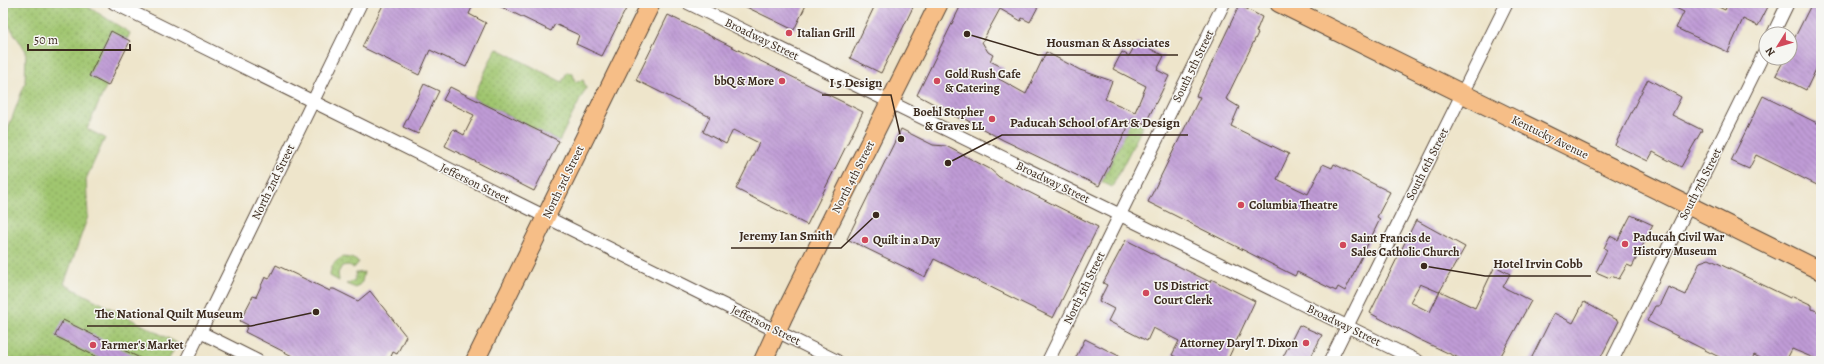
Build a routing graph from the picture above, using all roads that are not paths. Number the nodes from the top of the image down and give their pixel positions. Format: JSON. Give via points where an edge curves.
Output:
{"nodes":[{"id":1,"x":114,"y":3,"type":"edge"},
{"id":2,"x":361,"y":3,"type":"edge"},
{"id":3,"x":651,"y":3,"type":"edge"},
{"id":4,"x":688,"y":3,"type":"edge"},
{"id":5,"x":939,"y":3,"type":"edge"},
{"id":6,"x":1224,"y":3,"type":"edge"},
{"id":7,"x":1279,"y":3,"type":"edge"},
{"id":8,"x":1507,"y":3,"type":"edge"},
{"id":9,"x":1788,"y":3,"type":"edge"},
{"id":10,"x":1777,"y":26,"type":"edge"},
{"id":11,"x":1758,"y":65,"type":"edge"},
{"id":12,"x":1462,"y":94,"type":"junction"},
{"id":13,"x":890,"y":101,"type":"junction"},
{"id":14,"x":313,"y":102,"type":"junction"},
{"id":15,"x":1689,"y":206,"type":"junction"},
{"id":16,"x":1120,"y":215,"type":"junction"},
{"id":17,"x":545,"y":217,"type":"junction"},
{"id":18,"x":1821,"y":271,"type":"edge"},
{"id":19,"x":1347,"y":326,"type":"junction"},
{"id":20,"x":200,"y":332,"type":"junction"},
{"id":21,"x":777,"y":332,"type":"junction"},
{"id":22,"x":186,"y":361,"type":"edge"},
{"id":23,"x":258,"y":361,"type":"edge"},
{"id":24,"x":475,"y":361,"type":"edge"},
{"id":25,"x":763,"y":361,"type":"edge"},
{"id":26,"x":837,"y":361,"type":"edge"},
{"id":27,"x":1048,"y":361,"type":"edge"},
{"id":28,"x":1330,"y":361,"type":"edge"},
{"id":29,"x":1418,"y":361,"type":"edge"},
{"id":30,"x":1612,"y":361,"type":"edge"}],
"edges":[{"from":1,"to":14,"type":"street","name":"Jefferson Street"},
{"from":2,"to":14,"type":"street","name":"North 2nd Street"},
{"from":3,"to":17,"type":"main road","name":"North 3rd Street"},
{"from":4,"to":13,"type":"street","name":"Broadway Street"},
{"from":5,"to":13,"type":"main road","name":"North 4th Street"},
{"from":6,"to":16,"type":"street","name":"South 5th Street"},
{"from":7,"to":12,"type":"main road","name":"Kentucky Avenue"},
{"from":8,"to":12,"type":"street","name":"South 6th Street"},
{"from":9,"to":10,"type":"street"},
{"from":11,"to":15,"type":"street","name":"South 7th Street"},
{"from":12,"to":15,"type":"main road","name":"Kentucky Avenue"},
{"from":12,"to":19,"type":"street","name":"South 6th Street"},
{"from":13,"to":16,"type":"street","name":"Broadway Street"},
{"from":13,"to":21,"type":"main road","name":"North 4th Street"},
{"from":14,"to":17,"type":"street","name":"Jefferson Street"},
{"from":14,"to":20,"type":"street","name":"North 2nd Street"},
{"from":15,"to":18,"type":"main road","name":"Kentucky Avenue"},
{"from":15,"to":30,"type":"street","name":"South 7th Street"},
{"from":16,"to":19,"type":"street","name":"Broadway Street"},
{"from":16,"to":27,"type":"street","name":"North 5th Street"},
{"from":17,"to":21,"type":"street","name":"Jefferson Street"},
{"from":17,"to":24,"type":"main road","name":"North 3rd Street"},
{"from":19,"to":28,"type":"street","name":"South 6th Street"},
{"from":19,"to":29,"type":"street","name":"Broadway Street"},
{"from":20,"to":22,"type":"street","name":"North 2nd Street"},
{"from":20,"to":23,"type":"street"},
{"from":21,"to":25,"type":"main road","name":"North 4th Street"},
{"from":21,"to":26,"type":"street","name":"Jefferson Street"}]}
